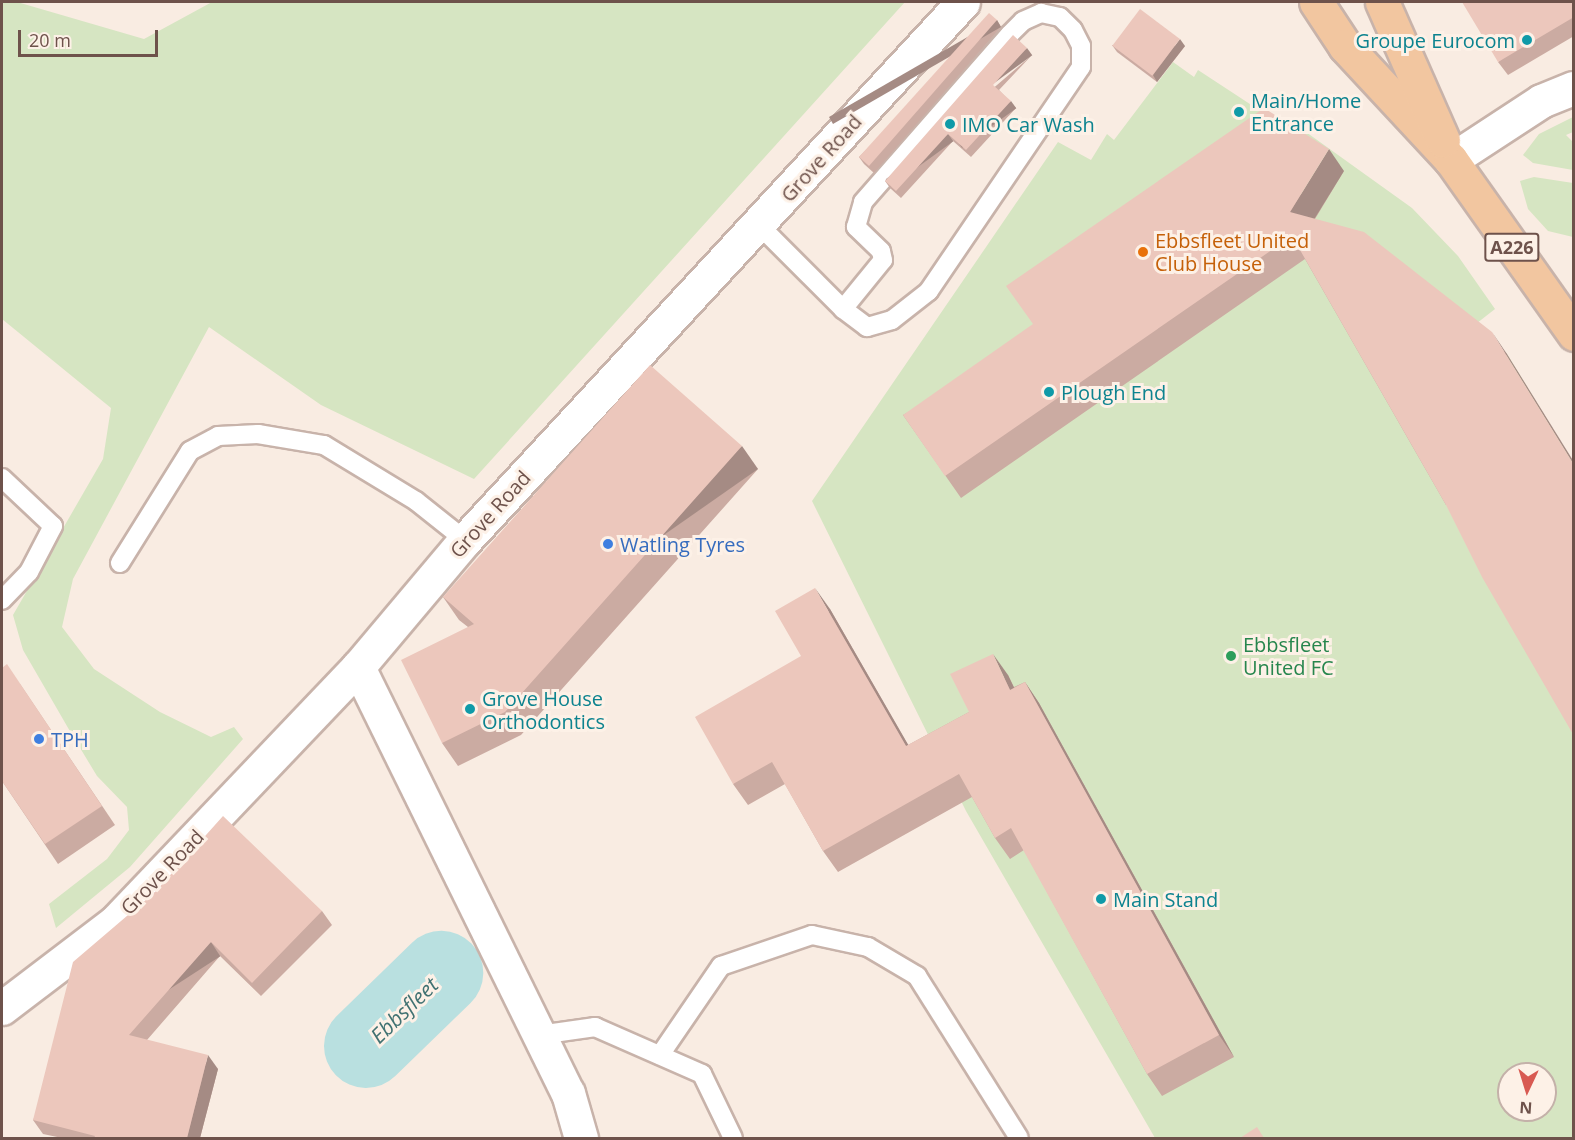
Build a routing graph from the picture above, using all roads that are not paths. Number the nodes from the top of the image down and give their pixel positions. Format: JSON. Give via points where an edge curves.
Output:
{"nodes":[{"id":1,"x":963,"y":2,"type":"edge"},
{"id":2,"x":1316,"y":2,"type":"edge"},
{"id":3,"x":1382,"y":2,"type":"edge"},
{"id":4,"x":1574,"y":88,"type":"edge"},
{"id":5,"x":1451,"y":160,"type":"junction"},
{"id":6,"x":759,"y":225,"type":"junction"},
{"id":7,"x":843,"y":309,"type":"junction"},
{"id":8,"x":1574,"y":334,"type":"edge"},
{"id":9,"x":2,"y":478,"type":"edge"},
{"id":10,"x":465,"y":540,"type":"junction"},
{"id":11,"x":120,"y":563,"type":"dead end"},
{"id":12,"x":2,"y":600,"type":"edge"},
{"id":13,"x":358,"y":667,"type":"junction"},
{"id":14,"x":2,"y":1008,"type":"edge"},
{"id":15,"x":539,"y":1035,"type":"junction"},
{"id":16,"x":660,"y":1055,"type":"junction"},
{"id":17,"x":582,"y":1138,"type":"edge"},
{"id":18,"x":733,"y":1138,"type":"edge"},
{"id":19,"x":1019,"y":1138,"type":"edge"}],
"edges":[{"from":1,"to":6,"type":"street","name":"Grove Road"},
{"from":2,"to":5,"type":"main road","number":"A226","via":[[1345,46]]},
{"from":3,"to":5,"type":"main road","number":"A226"},
{"from":4,"to":5,"type":"street","via":[[1541,101]]},
{"from":5,"to":8,"type":"main road","number":"A226"},
{"from":6,"to":7,"type":"lane"},
{"from":6,"to":10,"type":"street","name":"Grove Road"},
{"from":7,"to":7,"type":"lane","via":[[867,327],[892,320],[929,291],[1081,67],[1082,46],[1060,17],[1041,13],[1023,21],[863,202],[856,228],[881,251],[884,260]]},
{"from":9,"to":12,"type":"lane","via":[[52,526],[29,572]]},
{"from":10,"to":11,"type":"lane","via":[[416,501],[324,445],[258,434],[218,436],[190,451]]},
{"from":10,"to":13,"type":"street","name":"Grove Road"},
{"from":13,"to":14,"type":"street","name":"Grove Road","via":[[116,921]]},
{"from":13,"to":15,"type":"street"},
{"from":15,"to":16,"type":"lane","via":[[595,1027]]},
{"from":15,"to":17,"type":"street","via":[[568,1093]]},
{"from":16,"to":18,"type":"lane","via":[[702,1074]]},
{"from":16,"to":19,"type":"lane","via":[[721,966],[812,935],[868,946],[917,976]]}]}
